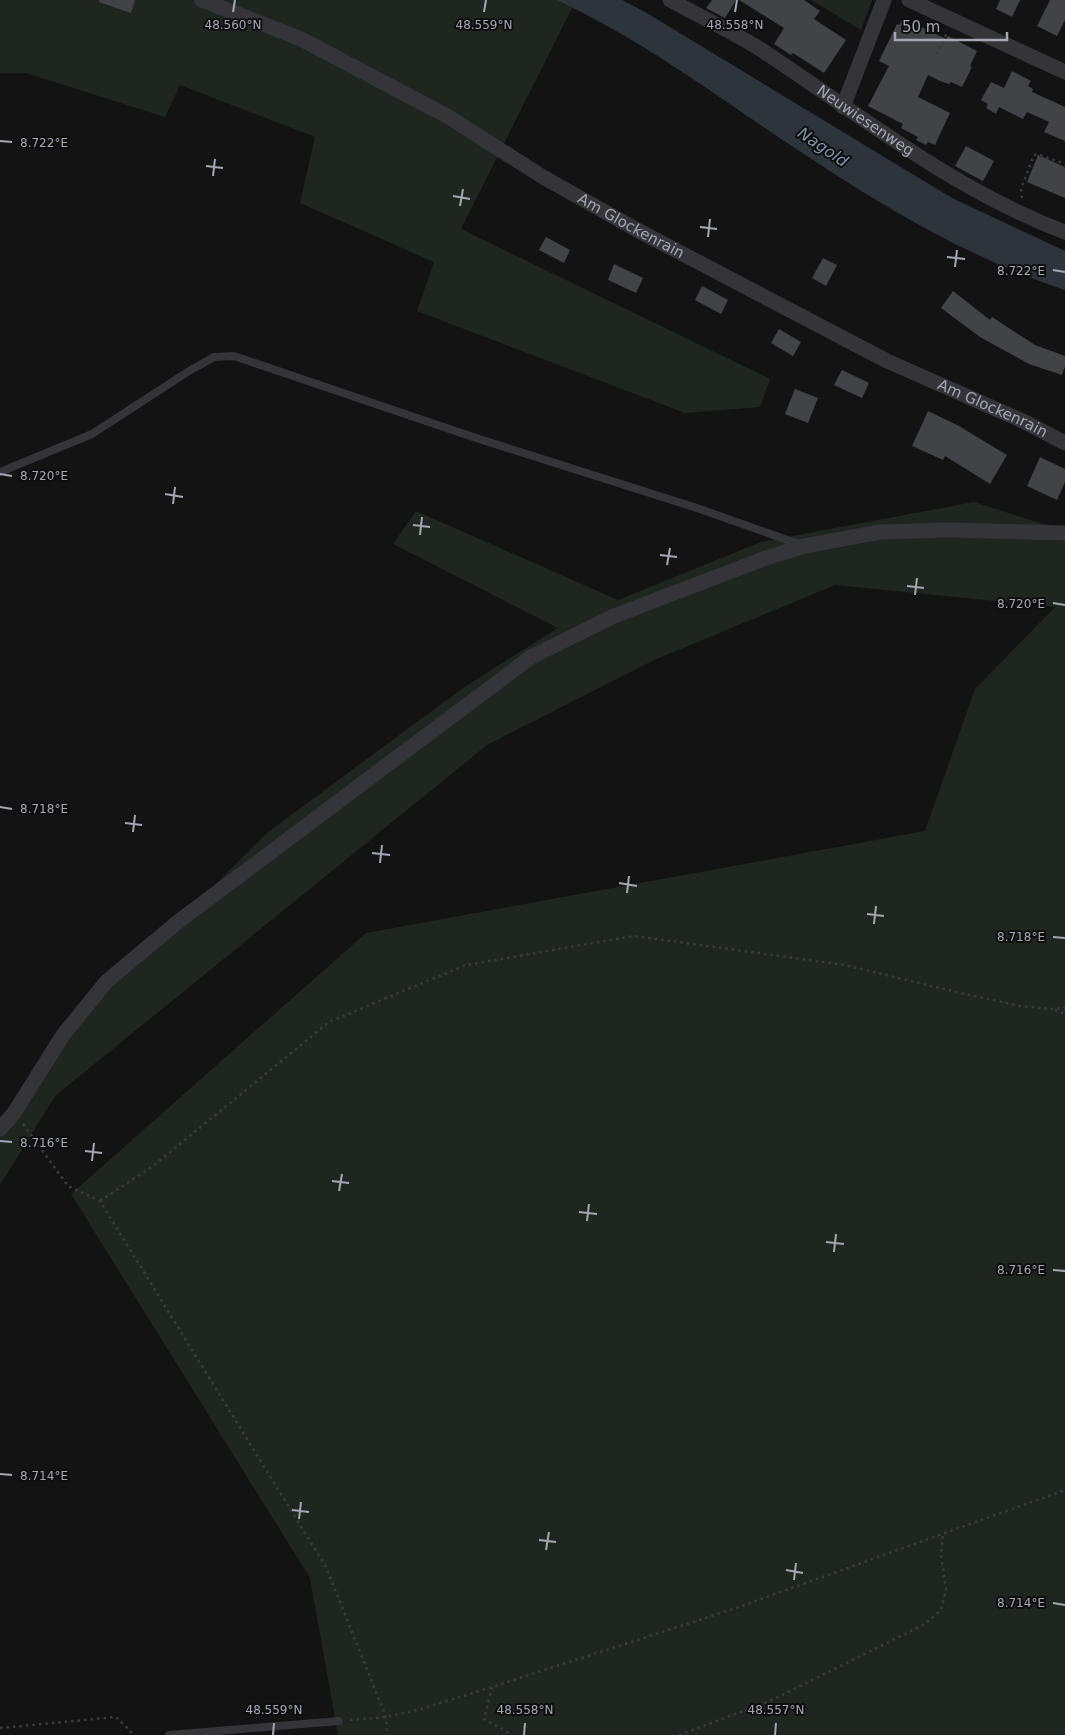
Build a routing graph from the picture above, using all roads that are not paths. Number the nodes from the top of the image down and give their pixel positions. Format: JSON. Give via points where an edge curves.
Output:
{"nodes":[{"id":1,"x":202,"y":0,"type":"edge"},
{"id":2,"x":670,"y":0,"type":"edge"},
{"id":3,"x":884,"y":0,"type":"edge"},
{"id":4,"x":909,"y":0,"type":"edge"},
{"id":5,"x":1065,"y":72,"type":"edge"},
{"id":6,"x":843,"y":107,"type":"junction"},
{"id":7,"x":1065,"y":232,"type":"edge"},
{"id":8,"x":1065,"y":443,"type":"edge"},
{"id":9,"x":0,"y":472,"type":"edge"},
{"id":10,"x":1065,"y":533,"type":"edge"},
{"id":11,"x":804,"y":546,"type":"junction"},
{"id":12,"x":0,"y":1129,"type":"edge"},
{"id":13,"x":339,"y":1721,"type":"road end"},
{"id":14,"x":169,"y":1735,"type":"edge"}],
"edges":[{"from":1,"to":8,"type":"street","name":"Am Glockenrain","via":[[301,39],[447,116],[543,177],[639,231],[887,361]]},
{"from":2,"to":6,"type":"street","name":"Neuwiesenweg","via":[[755,46]]},
{"from":3,"to":6,"type":"street"},
{"from":4,"to":5,"type":"street"},
{"from":6,"to":7,"type":"street","name":"Neuwiesenweg","via":[[966,185]]},
{"from":9,"to":11,"type":"lane","via":[[92,434],[214,357],[234,356]]},
{"from":10,"to":11,"type":"street","via":[[880,532]]},
{"from":11,"to":12,"type":"street","via":[[614,616],[531,658],[179,921],[107,981],[62,1035],[14,1113]]},
{"from":13,"to":14,"type":"lane"}]}
